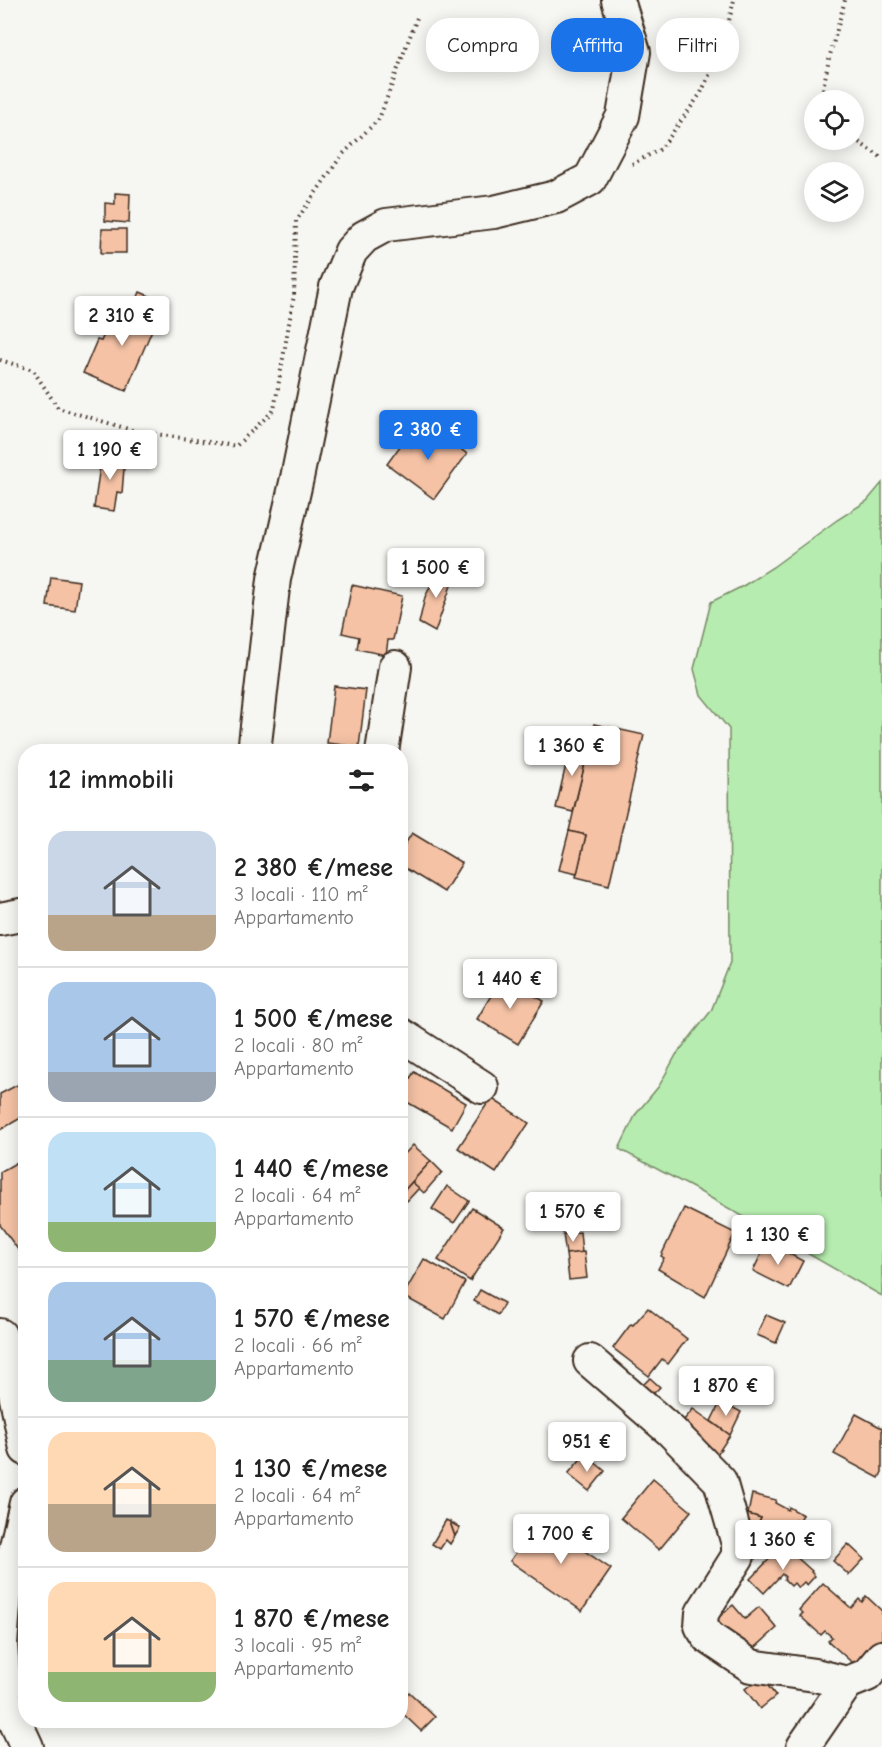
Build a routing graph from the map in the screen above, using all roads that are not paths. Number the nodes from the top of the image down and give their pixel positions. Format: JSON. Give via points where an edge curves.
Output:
{"nodes":[{"id":1,"x":618,"y":0,"type":"edge"},
{"id":2,"x":395,"y":667,"type":"dead end"},
{"id":3,"x":255,"y":744,"type":"edge"},
{"id":4,"x":383,"y":744,"type":"edge"},
{"id":5,"x":18,"y":916,"type":"edge"},
{"id":6,"x":0,"y":919,"type":"edge"},
{"id":7,"x":408,"y":1039,"type":"edge"},
{"id":8,"x":482,"y":1087,"type":"dead end"},
{"id":9,"x":0,"y":1335,"type":"edge"},
{"id":10,"x":590,"y":1361,"type":"dead end"},
{"id":11,"x":18,"y":1408,"type":"edge"},
{"id":12,"x":18,"y":1538,"type":"edge"},
{"id":13,"x":882,"y":1658,"type":"edge"},
{"id":14,"x":847,"y":1683,"type":"junction"},
{"id":15,"x":3,"y":1698,"type":"edge"},
{"id":16,"x":27,"y":1747,"type":"edge"},
{"id":17,"x":803,"y":1747,"type":"edge"}],
"edges":[{"from":1,"to":3,"type":"street","via":[[634,52],[623,116],[590,179],[556,197],[494,212],[386,225],[364,237],[351,251],[336,287],[274,579]]},
{"from":2,"to":4,"type":"street"},
{"from":5,"to":6,"type":"street"},
{"from":7,"to":8,"type":"street"},
{"from":9,"to":11,"type":"street"},
{"from":10,"to":14,"type":"street","via":[[671,1431],[720,1481],[738,1556],[702,1613],[702,1626],[708,1637],[751,1666]]},
{"from":12,"to":15,"type":"street","via":[[5,1594],[1,1644]]},
{"from":13,"to":14,"type":"street","via":[[867,1675]]},
{"from":14,"to":17,"type":"street"},
{"from":15,"to":16,"type":"street"}]}
